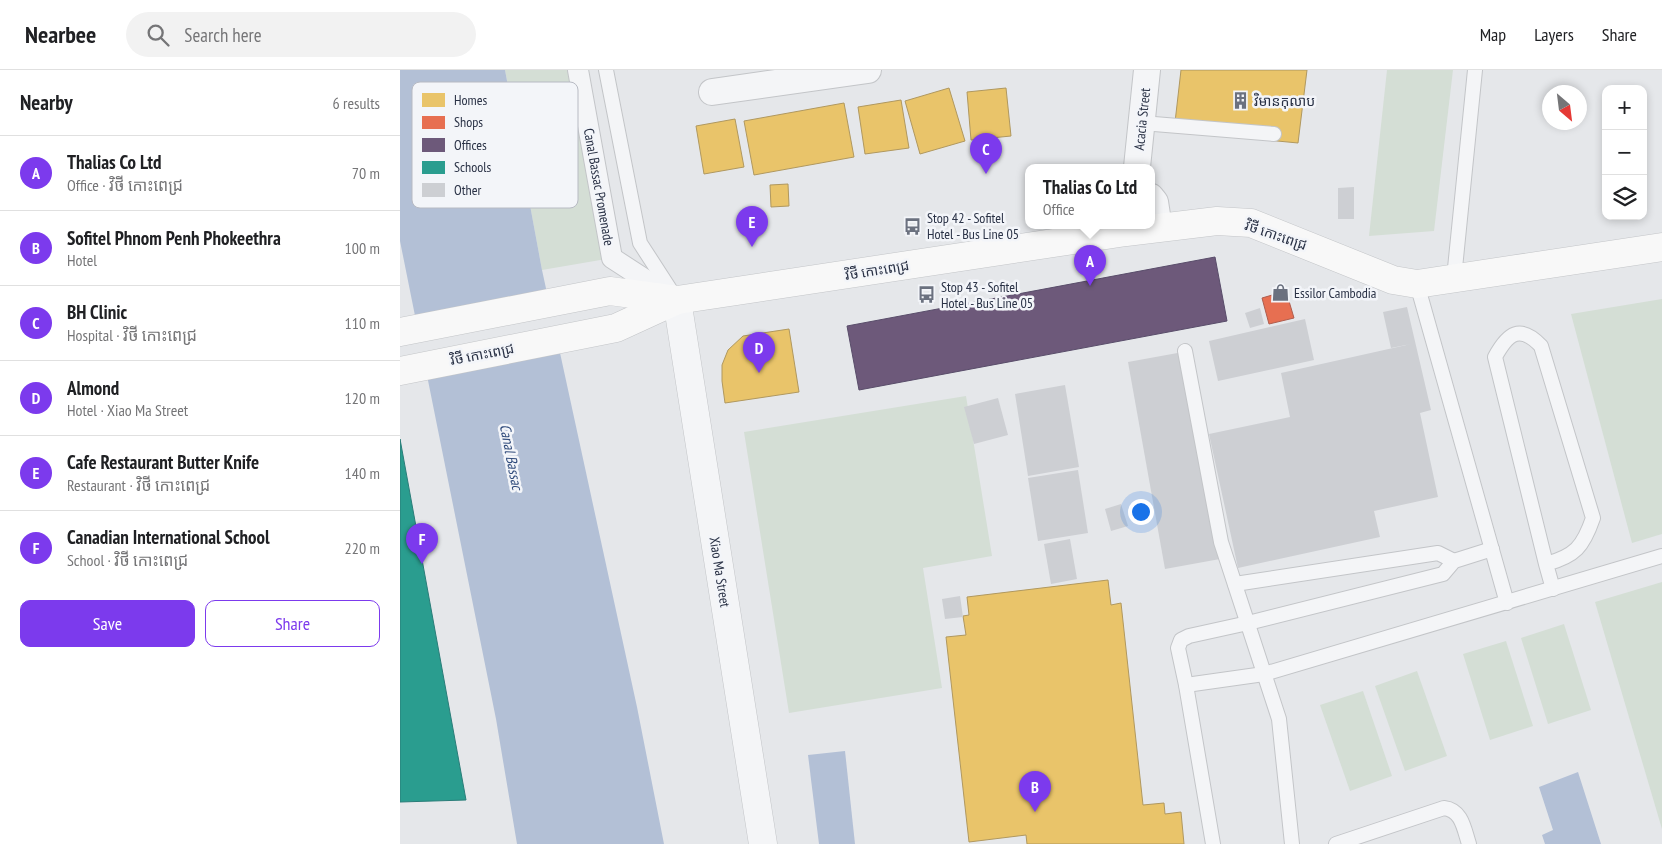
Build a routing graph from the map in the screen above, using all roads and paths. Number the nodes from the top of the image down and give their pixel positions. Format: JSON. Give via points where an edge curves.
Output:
{"nodes":[{"id":1,"x":578,"y":70,"type":"edge"},
{"id":2,"x":606,"y":70,"type":"edge"},
{"id":3,"x":868,"y":70,"type":"edge"},
{"id":4,"x":1147,"y":70,"type":"edge"},
{"id":5,"x":1474,"y":70,"type":"edge"},
{"id":6,"x":712,"y":92,"type":"dead end"},
{"id":7,"x":1142,"y":123,"type":"junction"},
{"id":8,"x":1274,"y":134,"type":"dead end"},
{"id":9,"x":1137,"y":164,"type":"edge"},
{"id":10,"x":1155,"y":202,"type":"edge"},
{"id":11,"x":1155,"y":228,"type":"edge"},
{"id":12,"x":1159,"y":228,"type":"junction"},
{"id":13,"x":1126,"y":229,"type":"edge"},
{"id":14,"x":1662,"y":247,"type":"edge"},
{"id":15,"x":1454,"y":278,"type":"junction"},
{"id":16,"x":1416,"y":284,"type":"junction"},
{"id":17,"x":677,"y":300,"type":"junction"},
{"id":18,"x":400,"y":332,"type":"edge"},
{"id":19,"x":1185,"y":351,"type":"dead end"},
{"id":20,"x":400,"y":370,"type":"edge"},
{"id":21,"x":1492,"y":549,"type":"junction"},
{"id":22,"x":1662,"y":556,"type":"edge"},
{"id":23,"x":1454,"y":562,"type":"junction"},
{"id":24,"x":1546,"y":564,"type":"junction"},
{"id":25,"x":1235,"y":584,"type":"junction"},
{"id":26,"x":1553,"y":589,"type":"junction"},
{"id":27,"x":1507,"y":603,"type":"junction"},
{"id":28,"x":1248,"y":623,"type":"junction"},
{"id":29,"x":1264,"y":674,"type":"junction"},
{"id":30,"x":1186,"y":685,"type":"junction"},
{"id":31,"x":763,"y":844,"type":"edge"},
{"id":32,"x":1213,"y":844,"type":"edge"},
{"id":33,"x":1292,"y":844,"type":"edge"},
{"id":34,"x":1336,"y":844,"type":"edge"},
{"id":35,"x":1469,"y":844,"type":"edge"}],
"edges":[{"from":1,"to":17,"type":"street","name":"Canal Bassac Promenade","via":[[612,258]]},
{"from":2,"to":17,"type":"lane","via":[[640,243]]},
{"from":3,"to":6,"type":"street"},
{"from":4,"to":7,"type":"street","name":"Acacia Street"},
{"from":5,"to":15,"type":"lane"},
{"from":7,"to":8,"type":"lane"},
{"from":7,"to":9,"type":"street","name":"Acacia Street"},
{"from":10,"to":12,"type":"street"},
{"from":11,"to":12,"type":"main road","name":"វិថី កោះពេជ្រ"},
{"from":12,"to":16,"type":"main road","name":"វិថី កោះពេជ្រ","via":[[1217,221],[1251,223],[1393,280]]},
{"from":13,"to":17,"type":"main road","name":"វិថី កោះពេជ្រ"},
{"from":14,"to":15,"type":"main road","name":"វិថី កោះពេជ្រ"},
{"from":15,"to":16,"type":"main road","name":"វិថី កោះពេជ្រ"},
{"from":16,"to":21,"type":"lane"},
{"from":17,"to":18,"type":"main road","name":"វិថី កោះពេជ្រ","via":[[610,291]]},
{"from":17,"to":20,"type":"main road","name":"វិថី កោះពេជ្រ","via":[[616,328]]},
{"from":17,"to":31,"type":"street","name":"Xiao Ma Street"},
{"from":19,"to":25,"type":"lane","via":[[1221,542]]},
{"from":21,"to":23,"type":"lane"},
{"from":21,"to":27,"type":"lane"},
{"from":22,"to":26,"type":"lane"},
{"from":23,"to":25,"type":"lane","via":[[1438,553]]},
{"from":23,"to":28,"type":"lane","via":[[1443,574]]},
{"from":24,"to":24,"type":"lane","via":[[1495,357],[1503,341],[1515,334],[1530,335],[1541,346],[1592,518],[1587,535],[1576,551],[1564,559]]},
{"from":24,"to":26,"type":"lane"},
{"from":25,"to":28,"type":"lane"},
{"from":26,"to":27,"type":"lane"},
{"from":27,"to":29,"type":"lane"},
{"from":28,"to":29,"type":"lane"},
{"from":28,"to":30,"type":"lane","via":[[1181,640],[1178,648]]},
{"from":29,"to":30,"type":"lane"},
{"from":29,"to":33,"type":"lane","via":[[1279,719]]},
{"from":30,"to":32,"type":"lane"},
{"from":34,"to":35,"type":"lane","via":[[1444,808],[1452,809],[1459,816]]}]}
